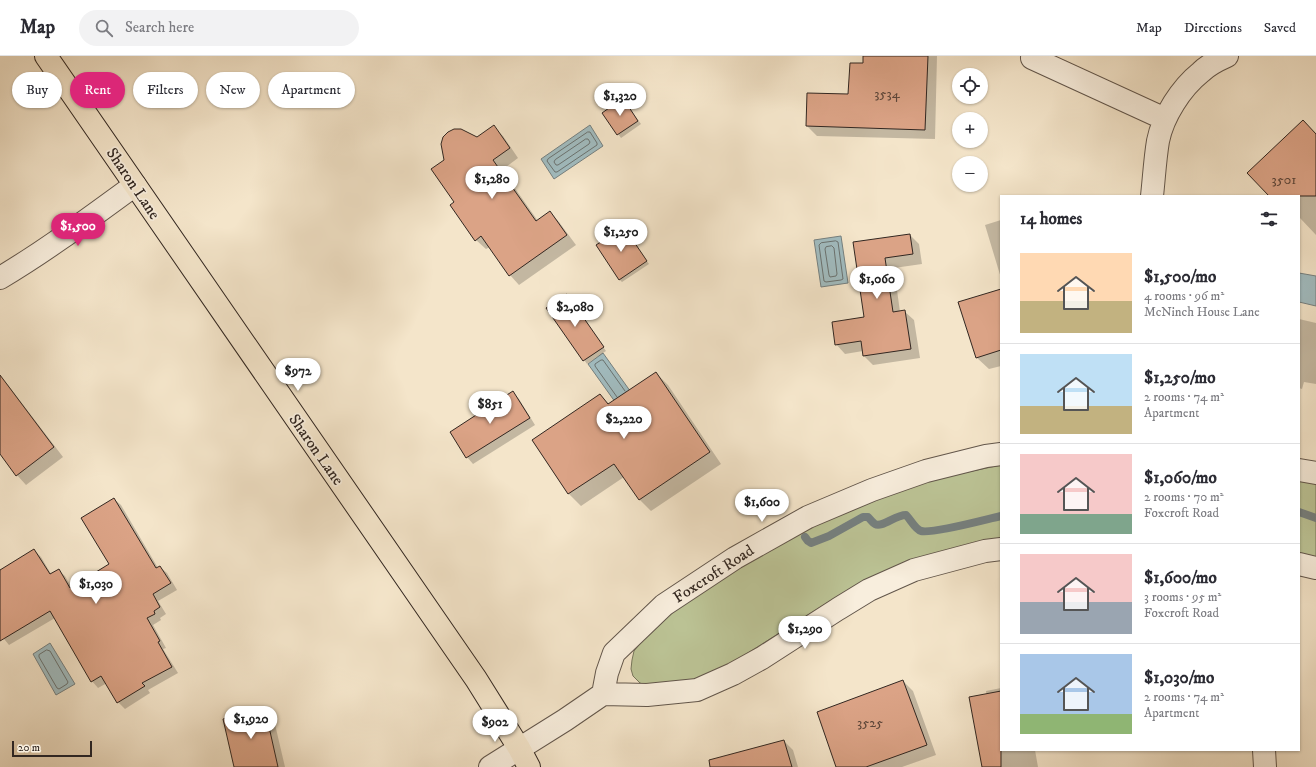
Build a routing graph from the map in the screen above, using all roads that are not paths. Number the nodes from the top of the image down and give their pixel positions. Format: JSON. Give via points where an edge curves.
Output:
{"nodes":[{"id":1,"x":46,"y":56,"type":"edge"},
{"id":2,"x":1227,"y":56,"type":"edge"},
{"id":3,"x":1032,"y":58,"type":"dead end"},
{"id":4,"x":1165,"y":119,"type":"junction"},
{"id":5,"x":135,"y":185,"type":"junction"},
{"id":6,"x":1152,"y":195,"type":"edge"},
{"id":7,"x":0,"y":278,"type":"edge"},
{"id":8,"x":1000,"y":454,"type":"edge"},
{"id":9,"x":1300,"y":470,"type":"edge"},
{"id":10,"x":1316,"y":473,"type":"edge"},
{"id":11,"x":1000,"y":549,"type":"edge"},
{"id":12,"x":1300,"y":564,"type":"edge"},
{"id":13,"x":1316,"y":568,"type":"edge"},
{"id":14,"x":603,"y":694,"type":"junction"},
{"id":15,"x":519,"y":748,"type":"junction"},
{"id":16,"x":1264,"y":751,"type":"edge"},
{"id":17,"x":490,"y":767,"type":"edge"},
{"id":18,"x":529,"y":767,"type":"edge"},
{"id":19,"x":1265,"y":767,"type":"edge"}],
"edges":[{"from":1,"to":5,"type":"main road","name":"Sharon Lane"},
{"from":2,"to":4,"type":"street","via":[[1200,72],[1169,109]]},
{"from":3,"to":4,"type":"street"},
{"from":4,"to":6,"type":"street","via":[[1158,140]]},
{"from":5,"to":7,"type":"street","via":[[61,239]]},
{"from":5,"to":15,"type":"main road","name":"Sharon Lane","via":[[476,680]]},
{"from":8,"to":14,"type":"street","name":"Foxcroft Road","via":[[926,471],[872,490],[808,517],[735,558],[664,605],[614,653]]},
{"from":9,"to":10,"type":"street"},
{"from":11,"to":14,"type":"street","via":[[914,570],[869,590],[762,658],[697,690],[647,695]]},
{"from":12,"to":13,"type":"street"},
{"from":14,"to":15,"type":"street"},
{"from":15,"to":17,"type":"street"},
{"from":15,"to":18,"type":"main road","name":"Sharon Lane"},
{"from":16,"to":19,"type":"street"}]}
